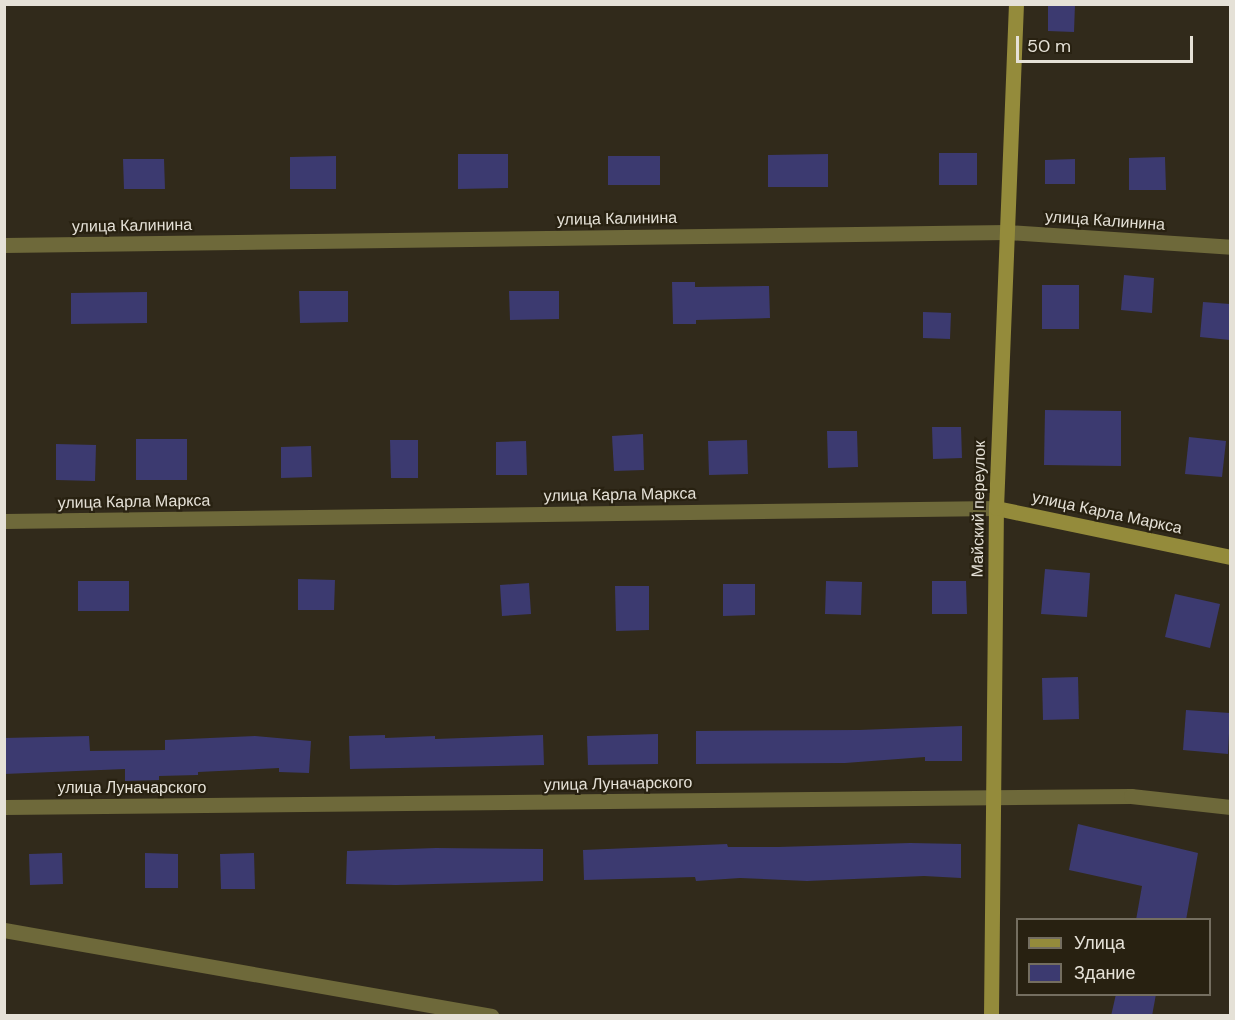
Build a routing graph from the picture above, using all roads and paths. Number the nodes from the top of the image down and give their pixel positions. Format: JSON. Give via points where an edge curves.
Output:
{"nodes":[{"id":1,"x":1016,"y":4,"type":"edge"},
{"id":2,"x":1007,"y":232,"type":"junction"},
{"id":3,"x":4,"y":245,"type":"edge"},
{"id":4,"x":1230,"y":247,"type":"edge"},
{"id":5,"x":996,"y":508,"type":"junction"},
{"id":6,"x":4,"y":521,"type":"edge"},
{"id":7,"x":1230,"y":556,"type":"edge"},
{"id":8,"x":994,"y":799,"type":"junction"},
{"id":9,"x":4,"y":807,"type":"edge"},
{"id":10,"x":1230,"y":807,"type":"edge"},
{"id":11,"x":4,"y":930,"type":"edge"},
{"id":12,"x":491,"y":1016,"type":"edge"},
{"id":13,"x":991,"y":1016,"type":"edge"}],
"edges":[{"from":1,"to":2,"type":"main road","name":"Майский переулок"},
{"from":2,"to":3,"type":"street","name":"улица Калинина"},
{"from":2,"to":4,"type":"street","name":"улица Калинина"},
{"from":2,"to":5,"type":"main road","name":"Майский переулок"},
{"from":5,"to":6,"type":"street","name":"улица Карла Маркса"},
{"from":5,"to":7,"type":"main road","name":"улица Карла Маркса"},
{"from":5,"to":8,"type":"main road","name":"Майский переулок"},
{"from":8,"to":9,"type":"street","name":"улица Луначарского"},
{"from":8,"to":10,"type":"street","name":"улица Луначарского","via":[[1131,796]]},
{"from":8,"to":13,"type":"main road","name":"Майский переулок"},
{"from":11,"to":12,"type":"street"}]}
